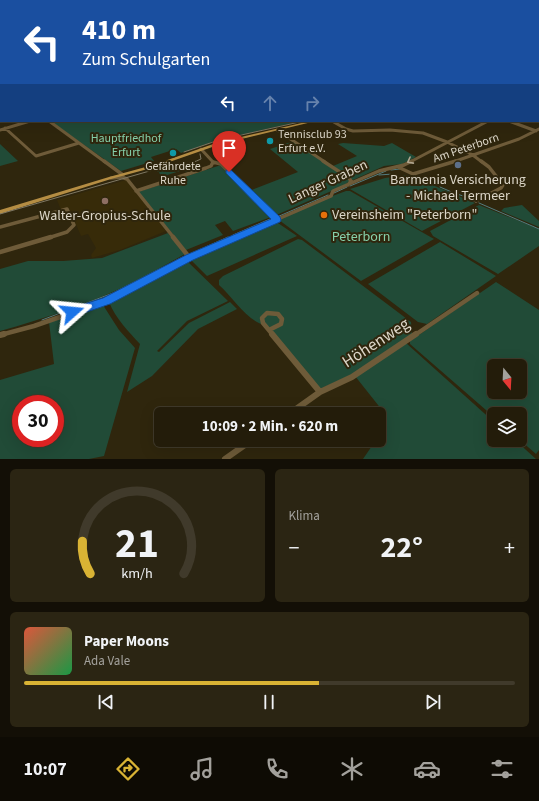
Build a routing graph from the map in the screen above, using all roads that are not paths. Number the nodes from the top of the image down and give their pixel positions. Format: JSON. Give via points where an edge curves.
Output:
{"nodes":[{"id":1,"x":26,"y":122,"type":"edge"},
{"id":2,"x":50,"y":122,"type":"edge"},
{"id":3,"x":310,"y":122,"type":"edge"},
{"id":4,"x":334,"y":122,"type":"edge"},
{"id":5,"x":486,"y":122,"type":"edge"},
{"id":6,"x":513,"y":122,"type":"edge"},
{"id":7,"x":5,"y":128,"type":"junction"},
{"id":8,"x":0,"y":130,"type":"edge"},
{"id":9,"x":277,"y":130,"type":"junction"},
{"id":10,"x":538,"y":130,"type":"edge"},
{"id":11,"x":447,"y":142,"type":"junction"},
{"id":12,"x":79,"y":143,"type":"junction"},
{"id":13,"x":201,"y":149,"type":"junction"},
{"id":14,"x":474,"y":156,"type":"junction"},
{"id":15,"x":212,"y":162,"type":"junction"},
{"id":16,"x":398,"y":167,"type":"junction"},
{"id":17,"x":123,"y":175,"type":"junction"},
{"id":18,"x":110,"y":178,"type":"junction"},
{"id":19,"x":346,"y":186,"type":"junction"},
{"id":20,"x":136,"y":191,"type":"junction"},
{"id":21,"x":476,"y":201,"type":"dead end"},
{"id":22,"x":0,"y":212,"type":"edge"},
{"id":23,"x":277,"y":220,"type":"junction"},
{"id":24,"x":0,"y":227,"type":"edge"},
{"id":25,"x":0,"y":252,"type":"edge"},
{"id":26,"x":189,"y":257,"type":"junction"},
{"id":27,"x":477,"y":293,"type":"dead end"},
{"id":28,"x":269,"y":330,"type":"dead end"},
{"id":29,"x":0,"y":335,"type":"edge"},
{"id":30,"x":320,"y":392,"type":"junction"},
{"id":31,"x":299,"y":407,"type":"edge"},
{"id":32,"x":242,"y":447,"type":"edge"},
{"id":33,"x":225,"y":459,"type":"edge"}],
"edges":[{"from":1,"to":7,"type":"street"},
{"from":2,"to":12,"type":"street"},
{"from":3,"to":9,"type":"main road"},
{"from":4,"to":11,"type":"street","via":[[353,131],[407,131],[428,134]]},
{"from":5,"to":11,"type":"street","name":"Langer Graben"},
{"from":6,"to":10,"type":"street"},
{"from":7,"to":8,"type":"street"},
{"from":7,"to":12,"type":"street","via":[[36,156]]},
{"from":9,"to":13,"type":"main road"},
{"from":9,"to":19,"type":"street","via":[[349,178],[351,181]]},
{"from":10,"to":14,"type":"street","name":"Am Peterborn"},
{"from":11,"to":14,"type":"street"},
{"from":11,"to":16,"type":"street","name":"Langer Graben","one_way":true},
{"from":12,"to":17,"type":"street"},
{"from":13,"to":15,"type":"street"},
{"from":13,"to":17,"type":"main road"},
{"from":14,"to":16,"type":"street","name":"Am Peterborn","via":[[413,174]]},
{"from":14,"to":21,"type":"street","via":[[492,170],[502,186]]},
{"from":15,"to":20,"type":"street","via":[[206,168]]},
{"from":15,"to":23,"type":"street","via":[[221,164]]},
{"from":16,"to":19,"type":"street","name":"Langer Graben","via":[[379,171]]},
{"from":17,"to":18,"type":"main road"},
{"from":18,"to":20,"type":"street","via":[[125,177]]},
{"from":18,"to":22,"type":"main road"},
{"from":19,"to":23,"type":"street","name":"Langer Graben","via":[[333,191],[331,196]]},
{"from":20,"to":26,"type":"street"},
{"from":23,"to":26,"type":"street","name":"Langer Graben"},
{"from":24,"to":25,"type":"street","via":[[67,209],[74,225],[67,232]]},
{"from":26,"to":29,"type":"street","name":"Langer Graben","via":[[106,301]]},
{"from":27,"to":30,"type":"street","name":"Höhenweg","via":[[352,377]]},
{"from":28,"to":30,"type":"street"},
{"from":30,"to":31,"type":"street","name":"Höhenweg"},
{"from":32,"to":33,"type":"street"}]}
